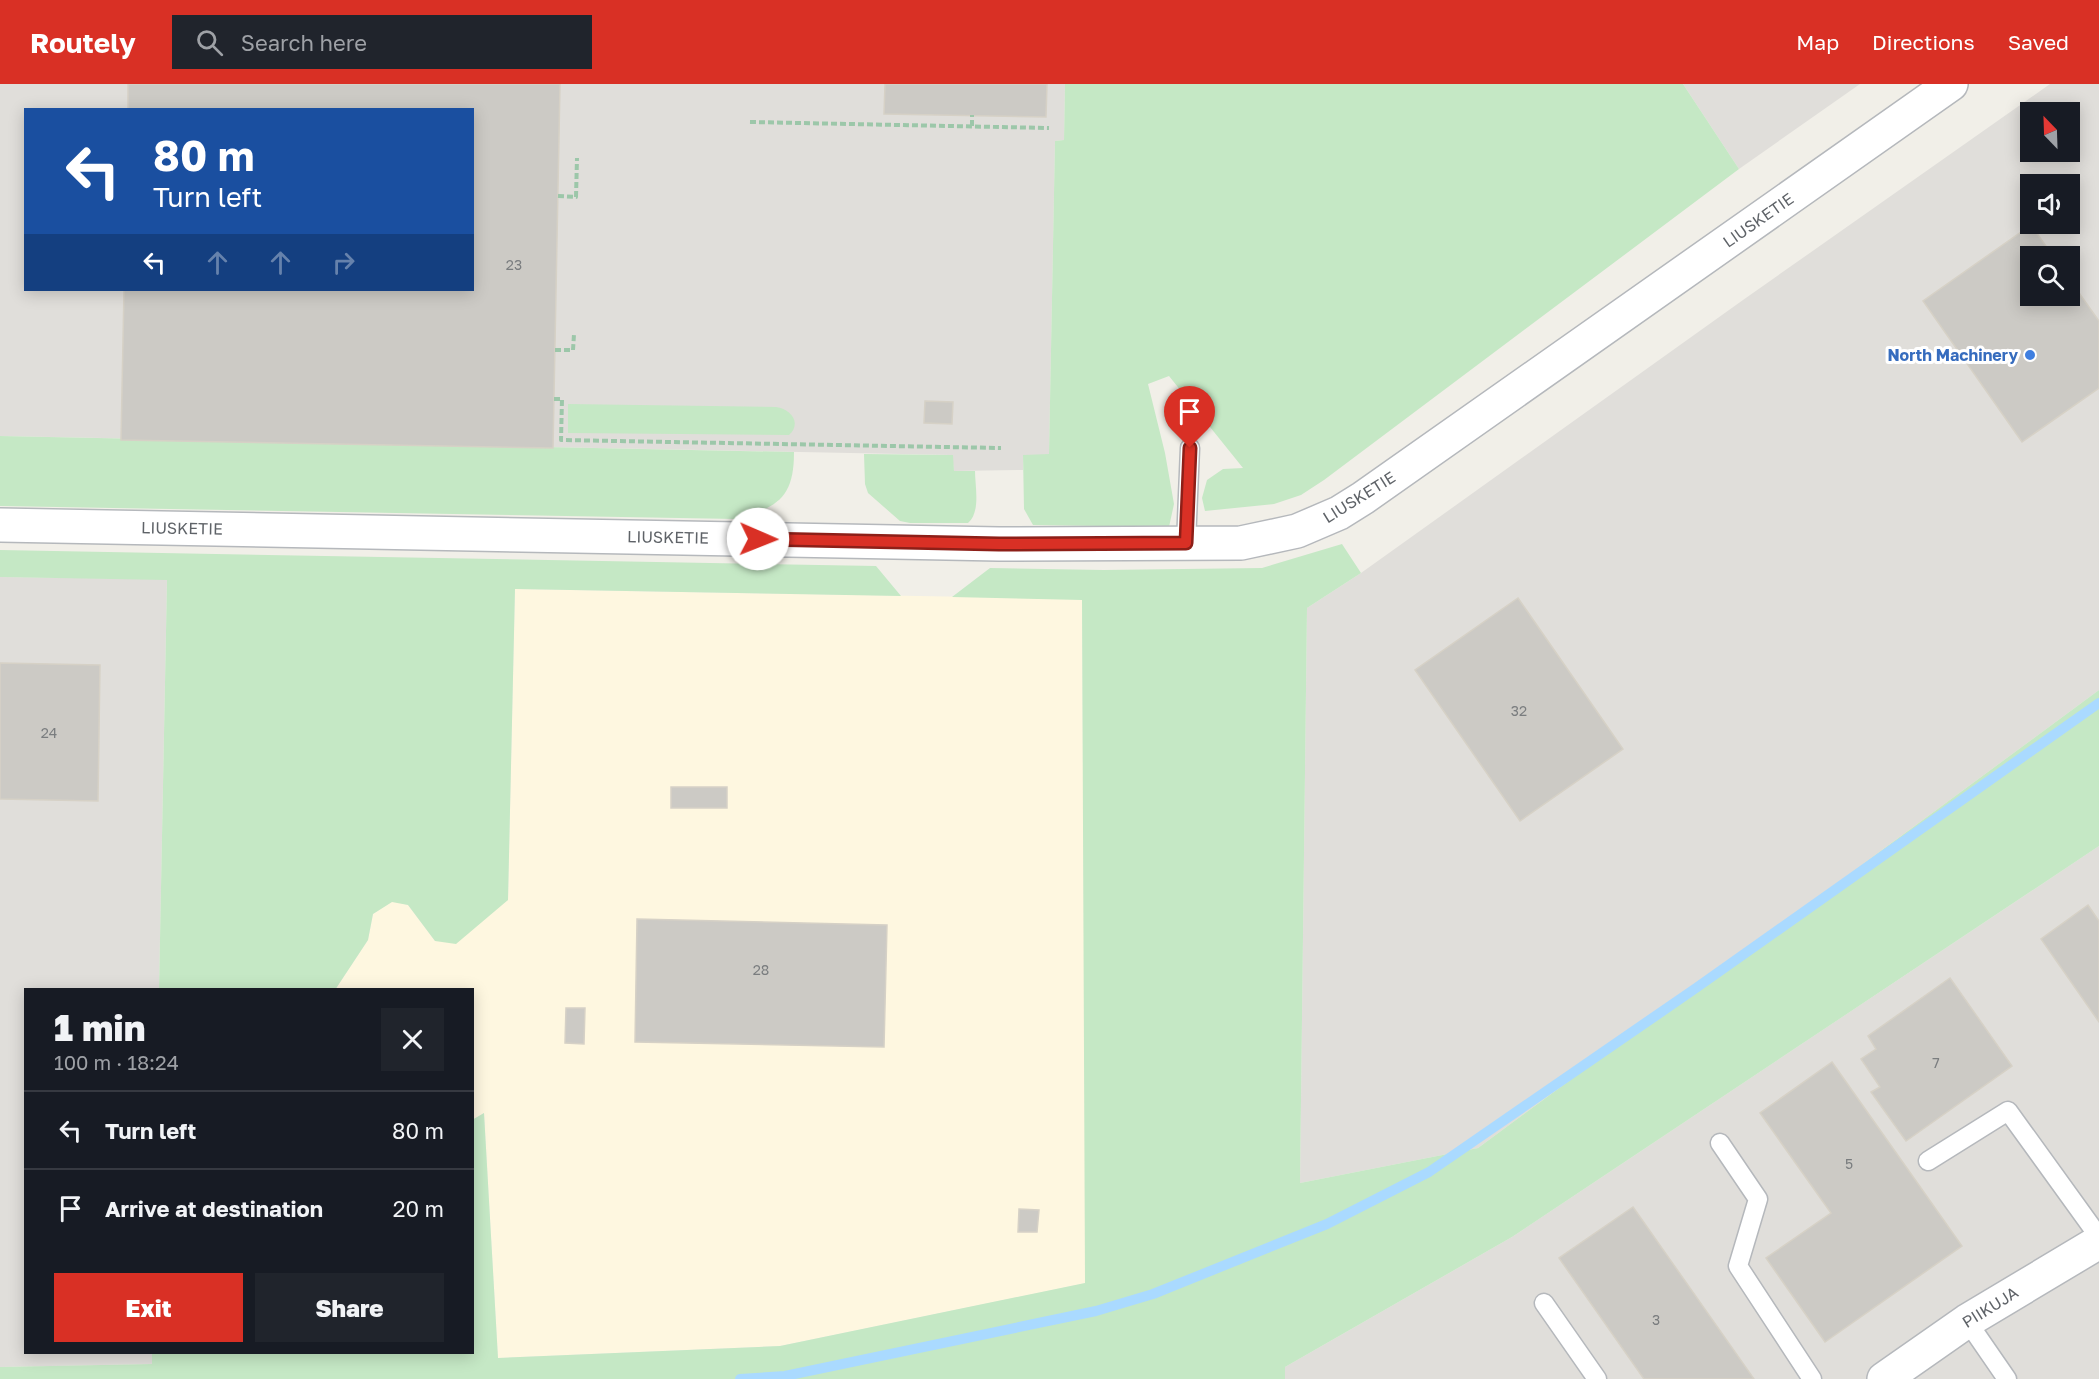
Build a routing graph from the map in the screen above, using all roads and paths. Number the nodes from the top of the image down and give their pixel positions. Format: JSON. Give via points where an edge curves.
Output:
{"nodes":[{"id":1,"x":1951,"y":84,"type":"edge"},
{"id":2,"x":972,"y":115,"type":"dead end"},
{"id":3,"x":750,"y":122,"type":"dead end"},
{"id":4,"x":972,"y":126,"type":"junction"},
{"id":5,"x":1048,"y":128,"type":"dead end"},
{"id":6,"x":577,"y":158,"type":"dead end"},
{"id":7,"x":558,"y":196,"type":"dead end"},
{"id":8,"x":574,"y":334,"type":"dead end"},
{"id":9,"x":555,"y":350,"type":"dead end"},
{"id":10,"x":554,"y":399,"type":"dead end"},
{"id":11,"x":1001,"y":448,"type":"dead end"},
{"id":12,"x":1190,"y":448,"type":"dead end"},
{"id":13,"x":0,"y":525,"type":"edge"},
{"id":14,"x":1186,"y":543,"type":"junction"},
{"id":15,"x":1720,"y":1143,"type":"dead end"},
{"id":16,"x":1928,"y":1161,"type":"dead end"},
{"id":17,"x":2099,"y":1237,"type":"edge"},
{"id":18,"x":2099,"y":1242,"type":"edge"},
{"id":19,"x":1544,"y":1303,"type":"dead end"},
{"id":20,"x":1966,"y":1321,"type":"junction"},
{"id":21,"x":1597,"y":1379,"type":"edge"},
{"id":22,"x":1812,"y":1379,"type":"edge"},
{"id":23,"x":1884,"y":1379,"type":"edge"},
{"id":24,"x":2007,"y":1379,"type":"edge"}],
"edges":[{"from":1,"to":14,"type":"street","name":"LIUSKETIE","via":[[1339,513],[1297,531],[1240,543]]},
{"from":2,"to":4,"type":"path"},
{"from":3,"to":4,"type":"path"},
{"from":4,"to":5,"type":"path"},
{"from":6,"to":7,"type":"path","via":[[576,197]]},
{"from":8,"to":9,"type":"path","via":[[573,350]]},
{"from":10,"to":11,"type":"path","via":[[562,399],[561,440]]},
{"from":12,"to":14,"type":"lane"},
{"from":13,"to":14,"type":"street","name":"LIUSKETIE","via":[[988,543]]},
{"from":15,"to":22,"type":"lane","via":[[1758,1199],[1738,1266]]},
{"from":16,"to":17,"type":"lane","via":[[2008,1111]]},
{"from":18,"to":20,"type":"street","name":"PIIKUJA"},
{"from":19,"to":21,"type":"lane"},
{"from":20,"to":23,"type":"street","name":"PIIKUJA"},
{"from":20,"to":24,"type":"lane"}]}
